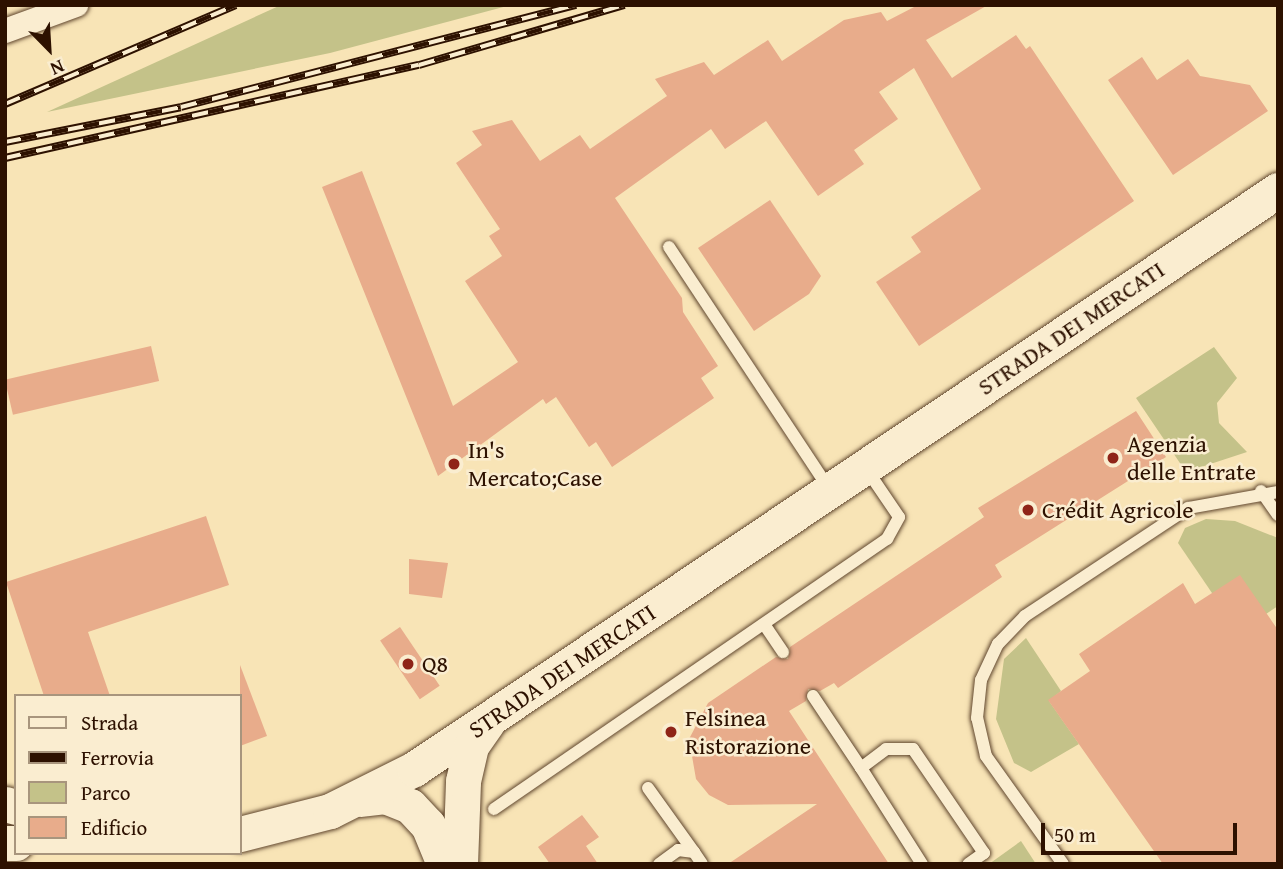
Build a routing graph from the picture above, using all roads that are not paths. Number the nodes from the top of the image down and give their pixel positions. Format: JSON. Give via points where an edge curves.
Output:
{"nodes":[{"id":1,"x":76,"y":5,"type":"edge"},
{"id":2,"x":5,"y":30,"type":"edge"},
{"id":3,"x":1278,"y":190,"type":"edge"},
{"id":4,"x":668,"y":247,"type":"dead end"},
{"id":5,"x":865,"y":467,"type":"junction"},
{"id":6,"x":830,"y":490,"type":"junction"},
{"id":7,"x":1261,"y":491,"type":"junction"},
{"id":8,"x":1278,"y":492,"type":"edge"},
{"id":9,"x":1278,"y":515,"type":"edge"},
{"id":10,"x":764,"y":624,"type":"junction"},
{"id":11,"x":783,"y":652,"type":"dead end"},
{"id":12,"x":813,"y":696,"type":"dead end"},
{"id":13,"x":502,"y":711,"type":"junction"},
{"id":14,"x":861,"y":768,"type":"junction"},
{"id":15,"x":648,"y":788,"type":"dead end"},
{"id":16,"x":358,"y":800,"type":"junction"},
{"id":17,"x":494,"y":809,"type":"dead end"},
{"id":18,"x":242,"y":833,"type":"edge"},
{"id":19,"x":694,"y":852,"type":"junction"},
{"id":20,"x":444,"y":864,"type":"edge"},
{"id":21,"x":460,"y":864,"type":"edge"},
{"id":22,"x":659,"y":864,"type":"edge"},
{"id":23,"x":702,"y":864,"type":"edge"},
{"id":24,"x":922,"y":864,"type":"edge"},
{"id":25,"x":968,"y":864,"type":"edge"},
{"id":26,"x":1063,"y":864,"type":"edge"}],
"edges":[{"from":1,"to":2,"type":"street"},
{"from":3,"to":5,"type":"street","name":"STRADA DEI MERCATI"},
{"from":4,"to":6,"type":"lane"},
{"from":5,"to":6,"type":"street","name":"STRADA DEI MERCATI"},
{"from":5,"to":10,"type":"lane","via":[[899,517],[887,539]]},
{"from":6,"to":13,"type":"street","name":"STRADA DEI MERCATI"},
{"from":7,"to":8,"type":"lane"},
{"from":7,"to":9,"type":"lane"},
{"from":7,"to":26,"type":"lane","via":[[1188,508],[1025,617],[998,644],[981,680],[977,718],[986,757]]},
{"from":10,"to":11,"type":"lane"},
{"from":10,"to":17,"type":"lane"},
{"from":12,"to":14,"type":"lane"},
{"from":13,"to":16,"type":"street","name":"STRADA DEI MERCATI"},
{"from":13,"to":21,"type":"street","via":[[479,732],[469,756]]},
{"from":14,"to":24,"type":"lane"},
{"from":14,"to":25,"type":"lane","via":[[887,749],[913,749],[985,853]]},
{"from":15,"to":19,"type":"lane"},
{"from":16,"to":18,"type":"street","name":"STRADA DEI MERCATI"},
{"from":16,"to":20,"type":"street","via":[[384,796],[410,806]]},
{"from":19,"to":22,"type":"lane","via":[[678,850]]},
{"from":19,"to":23,"type":"lane"}]}
